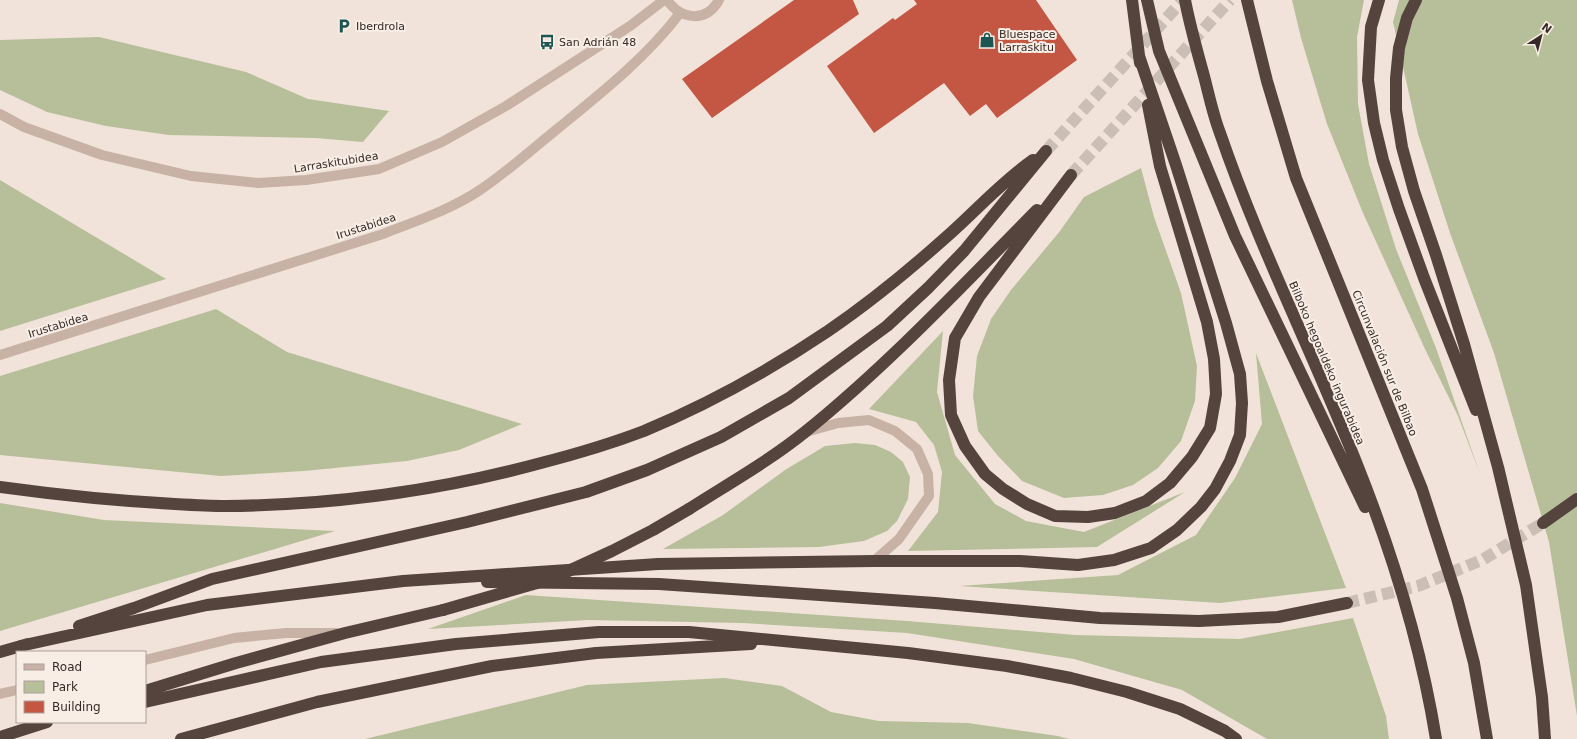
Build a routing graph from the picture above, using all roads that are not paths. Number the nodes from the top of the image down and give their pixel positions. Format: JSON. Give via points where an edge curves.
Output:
{"nodes":[{"id":1,"x":666,"y":0,"type":"edge"},
{"id":2,"x":719,"y":0,"type":"edge"},
{"id":3,"x":1132,"y":0,"type":"edge"},
{"id":4,"x":1147,"y":0,"type":"edge"},
{"id":5,"x":1185,"y":0,"type":"edge"},
{"id":6,"x":1247,"y":0,"type":"edge"},
{"id":7,"x":1379,"y":0,"type":"edge"},
{"id":8,"x":1416,"y":0,"type":"edge"},
{"id":9,"x":680,"y":13,"type":"junction"},
{"id":10,"x":1139,"y":56,"type":"junction"},
{"id":11,"x":0,"y":114,"type":"edge"},
{"id":12,"x":0,"y":355,"type":"edge"},
{"id":13,"x":804,"y":432,"type":"junction"},
{"id":14,"x":1498,"y":467,"type":"junction"},
{"id":15,"x":0,"y":486,"type":"edge"},
{"id":16,"x":1577,"y":499,"type":"edge"},
{"id":17,"x":1543,"y":523,"type":"tunnel mouth"},
{"id":18,"x":874,"y":560,"type":"junction"},
{"id":19,"x":1392,"y":562,"type":"junction"},
{"id":20,"x":403,"y":581,"type":"junction"},
{"id":21,"x":1347,"y":603,"type":"tunnel mouth"},
{"id":22,"x":345,"y":633,"type":"junction"},
{"id":23,"x":794,"y":641,"type":"junction"},
{"id":24,"x":20,"y":646,"type":"junction"},
{"id":25,"x":0,"y":652,"type":"edge"},
{"id":26,"x":146,"y":660,"type":"edge"},
{"id":27,"x":16,"y":690,"type":"edge"},
{"id":28,"x":146,"y":691,"type":"edge"},
{"id":29,"x":0,"y":694,"type":"edge"},
{"id":30,"x":146,"y":702,"type":"edge"},
{"id":31,"x":44,"y":723,"type":"edge"},
{"id":32,"x":52,"y":723,"type":"edge"},
{"id":33,"x":22,"y":730,"type":"junction"},
{"id":34,"x":0,"y":737,"type":"edge"},
{"id":35,"x":181,"y":739,"type":"edge"},
{"id":36,"x":1236,"y":739,"type":"edge"},
{"id":37,"x":1436,"y":739,"type":"edge"},
{"id":38,"x":1487,"y":739,"type":"edge"},
{"id":39,"x":1546,"y":739,"type":"edge"}],
"edges":[{"from":1,"to":9,"type":"street"},
{"from":1,"to":11,"type":"street","name":"Larraskitubidea","via":[[506,106],[442,142],[379,169],[306,180],[258,183],[191,176],[102,155],[24,127]]},
{"from":2,"to":9,"type":"street","via":[[704,14],[687,16]]},
{"from":3,"to":10,"type":"highway"},
{"from":4,"to":19,"type":"highway","via":[[1159,51],[1235,236]]},
{"from":5,"to":19,"type":"highway","name":"Bilboko hegoaldeko ingurabidea","via":[[1219,132],[1261,241],[1358,468]]},
{"from":6,"to":38,"type":"highway","name":"Circunvalación sur de Bilbao","via":[[1267,81],[1296,178],[1426,503],[1457,598],[1474,663]]},
{"from":7,"to":14,"type":"highway","via":[[1371,27],[1368,80],[1374,123],[1383,160],[1424,278]]},
{"from":8,"to":14,"type":"highway","via":[[1407,18],[1398,56],[1396,110],[1402,147],[1464,344]]},
{"from":9,"to":12,"type":"street","name":"Irustabidea","via":[[668,29],[604,92],[479,191],[439,212],[383,234]]},
{"from":10,"to":13,"type":"highway","via":[[1160,166],[1207,322],[1214,359],[1216,394],[1210,428],[1192,457],[1170,483],[1146,501],[1115,513],[1088,517],[1055,516],[1027,504],[985,474],[965,446],[951,415],[949,380],[956,338],[979,298],[1071,175],[923,326]]},
{"from":10,"to":18,"type":"highway","via":[[1176,165],[1240,374],[1240,435],[1230,461],[1201,507],[1178,530],[1151,548],[1114,560],[1078,565],[1020,561]]},
{"from":13,"to":18,"type":"street","via":[[838,423],[869,420],[895,430],[917,449],[928,474],[929,496],[899,539]]},
{"from":13,"to":22,"type":"highway","bridge":true,"via":[[756,467],[653,530],[551,579],[443,610]]},
{"from":14,"to":39,"type":"highway","via":[[1526,585]]},
{"from":15,"to":24,"type":"highway","via":[[131,502],[224,506],[309,504],[440,487],[584,452],[642,431],[712,400],[767,370],[827,331],[873,298],[945,238],[1013,174],[1046,151],[964,251],[887,326],[789,398],[721,437],[648,470],[586,492],[467,522],[212,579]]},
{"from":16,"to":17,"type":"highway"},
{"from":18,"to":20,"type":"highway","via":[[658,564]]},
{"from":19,"to":37,"type":"highway","name":"Bilboko hegoaldeko ingurabidea","via":[[1415,640]]},
{"from":20,"to":21,"type":"highway","via":[[659,584],[935,603],[1100,618],[1199,621],[1278,617]]},
{"from":20,"to":24,"type":"highway","via":[[207,605]]},
{"from":22,"to":26,"type":"street","via":[[286,633],[234,638]]},
{"from":22,"to":28,"type":"highway"},
{"from":23,"to":30,"type":"highway","via":[[689,632],[600,632],[456,644],[320,662]]},
{"from":23,"to":35,"type":"highway","via":[[596,653],[492,666],[317,702]]},
{"from":23,"to":36,"type":"highway","via":[[1007,666],[1071,678],[1180,709]]},
{"from":24,"to":25,"type":"highway"},
{"from":27,"to":29,"type":"street"},
{"from":31,"to":33,"type":"highway"},
{"from":32,"to":33,"type":"highway"},
{"from":33,"to":34,"type":"highway"}]}
